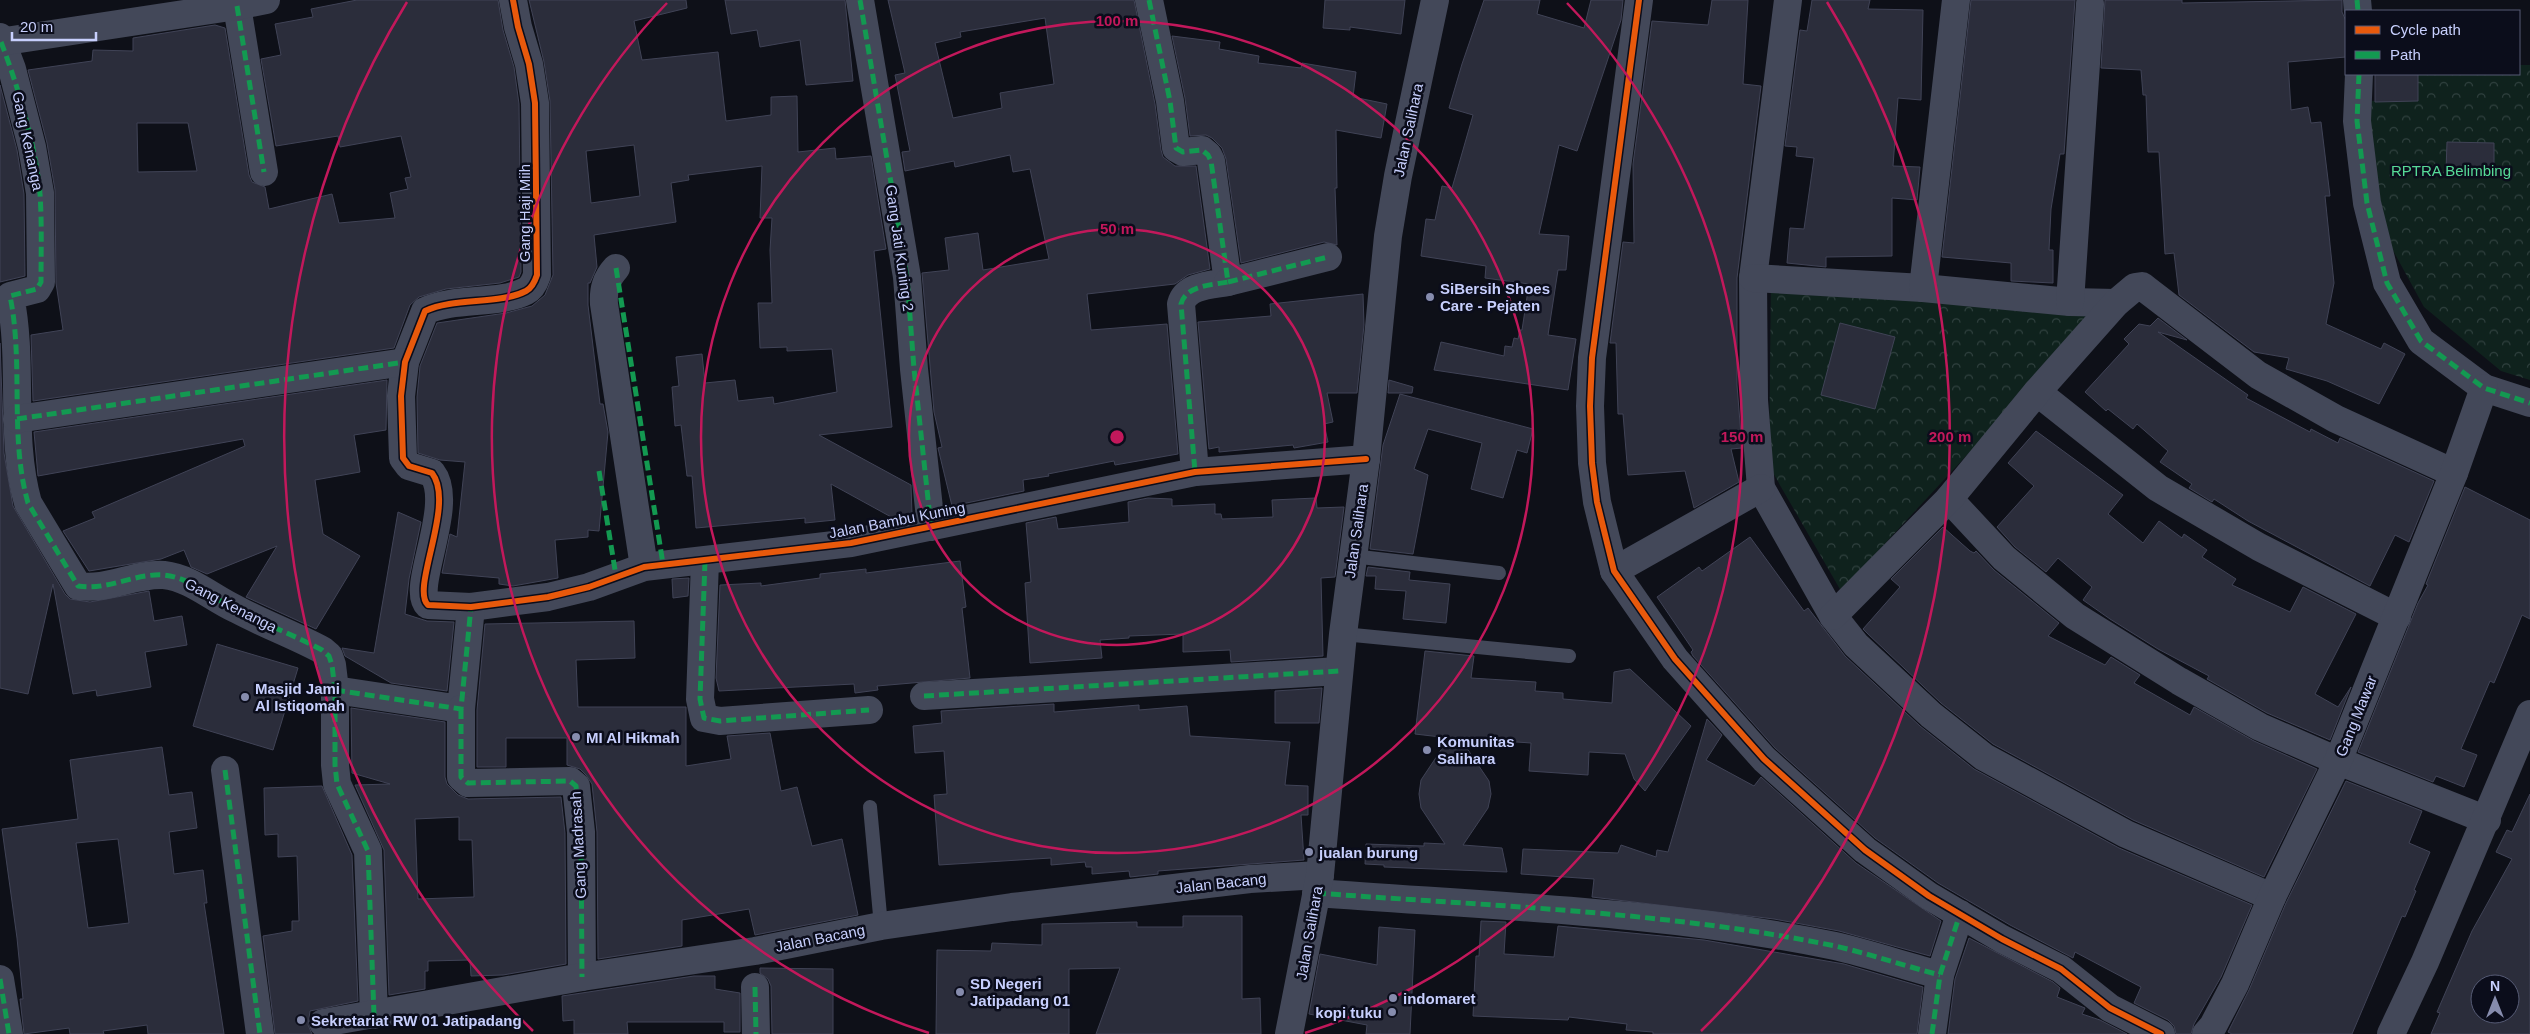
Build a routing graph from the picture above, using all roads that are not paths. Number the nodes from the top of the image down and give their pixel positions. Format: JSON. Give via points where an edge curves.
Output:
{"nodes":[{"id":1,"x":266,"y":0,"type":"edge"},
{"id":2,"x":513,"y":0,"type":"edge"},
{"id":3,"x":860,"y":0,"type":"edge"},
{"id":4,"x":1149,"y":0,"type":"edge"},
{"id":5,"x":1436,"y":0,"type":"edge"},
{"id":6,"x":1639,"y":0,"type":"edge"},
{"id":7,"x":1788,"y":0,"type":"edge"},
{"id":8,"x":1956,"y":0,"type":"edge"},
{"id":9,"x":2090,"y":4,"type":"dead end"},
{"id":10,"x":237,"y":6,"type":"junction"},
{"id":11,"x":0,"y":40,"type":"edge"},
{"id":12,"x":2359,"y":75,"type":"edge"},
{"id":13,"x":264,"y":172,"type":"dead end"},
{"id":14,"x":1328,"y":257,"type":"dead end"},
{"id":15,"x":616,"y":268,"type":"dead end"},
{"id":16,"x":1753,"y":278,"type":"junction"},
{"id":17,"x":1228,"y":282,"type":"junction"},
{"id":18,"x":1923,"y":288,"type":"junction"},
{"id":19,"x":5,"y":297,"type":"edge"},
{"id":20,"x":2070,"y":302,"type":"junction"},
{"id":21,"x":2116,"y":303,"type":"junction"},
{"id":22,"x":405,"y":362,"type":"junction"},
{"id":23,"x":2484,"y":388,"type":"junction"},
{"id":24,"x":2038,"y":392,"type":"junction"},
{"id":25,"x":2530,"y":403,"type":"edge"},
{"id":26,"x":17,"y":419,"type":"junction"},
{"id":27,"x":1366,"y":458,"type":"junction"},
{"id":28,"x":1195,"y":472,"type":"junction"},
{"id":29,"x":2454,"y":473,"type":"junction"},
{"id":30,"x":1762,"y":488,"type":"junction"},
{"id":31,"x":1948,"y":499,"type":"junction"},
{"id":32,"x":931,"y":527,"type":"junction"},
{"id":33,"x":1352,"y":556,"type":"junction"},
{"id":34,"x":705,"y":561,"type":"junction"},
{"id":35,"x":644,"y":567,"type":"junction"},
{"id":36,"x":1614,"y":571,"type":"junction"},
{"id":37,"x":1499,"y":573,"type":"dead end"},
{"id":38,"x":434,"y":606,"type":"joint"},
{"id":39,"x":471,"y":607,"type":"junction"},
{"id":40,"x":1833,"y":616,"type":"junction"},
{"id":41,"x":2397,"y":616,"type":"junction"},
{"id":42,"x":1343,"y":634,"type":"junction"},
{"id":43,"x":1569,"y":656,"type":"dead end"},
{"id":44,"x":1339,"y":671,"type":"junction"},
{"id":45,"x":335,"y":690,"type":"junction"},
{"id":46,"x":924,"y":696,"type":"dead end"},
{"id":47,"x":461,"y":709,"type":"junction"},
{"id":48,"x":868,"y":710,"type":"dead end"},
{"id":49,"x":2530,"y":714,"type":"edge"},
{"id":50,"x":2338,"y":761,"type":"junction"},
{"id":51,"x":225,"y":770,"type":"dead end"},
{"id":52,"x":870,"y":807,"type":"dead end"},
{"id":53,"x":2487,"y":820,"type":"junction"},
{"id":54,"x":1318,"y":884,"type":"junction"},
{"id":55,"x":2272,"y":897,"type":"junction"},
{"id":56,"x":1960,"y":914,"type":"junction"},
{"id":57,"x":880,"y":926,"type":"junction"},
{"id":58,"x":1940,"y":975,"type":"junction"},
{"id":59,"x":582,"y":977,"type":"junction"},
{"id":60,"x":0,"y":979,"type":"edge"},
{"id":61,"x":755,"y":987,"type":"dead end"},
{"id":62,"x":374,"y":1015,"type":"junction"},
{"id":63,"x":322,"y":1023,"type":"dead end"},
{"id":64,"x":10,"y":1034,"type":"edge"},
{"id":65,"x":260,"y":1034,"type":"edge"},
{"id":66,"x":756,"y":1034,"type":"edge"},
{"id":67,"x":1289,"y":1034,"type":"edge"},
{"id":68,"x":1932,"y":1034,"type":"edge"},
{"id":69,"x":2161,"y":1034,"type":"edge"},
{"id":70,"x":2206,"y":1034,"type":"edge"},
{"id":71,"x":2391,"y":1034,"type":"edge"}],
"edges":[{"from":1,"to":10,"type":"street"},
{"from":2,"to":22,"type":"street","name":"Gang Haji Miih","via":[[535,103],[537,275],[525,291],[425,311]]},
{"from":3,"to":32,"type":"street","name":"Gang Jati Kuning 2","via":[[907,277]]},
{"from":4,"to":17,"type":"street","via":[[1179,151],[1202,150],[1211,161]]},
{"from":5,"to":27,"type":"street","name":"Jalan Salihara","via":[[1388,236]]},
{"from":6,"to":36,"type":"street","via":[[1592,358],[1592,463],[1597,502]]},
{"from":7,"to":16,"type":"street"},
{"from":8,"to":18,"type":"street"},
{"from":9,"to":20,"type":"street"},
{"from":10,"to":11,"type":"street"},
{"from":10,"to":13,"type":"street"},
{"from":11,"to":19,"type":"street","name":"Gang Kenanga","via":[[12,69],[40,193],[42,282],[37,289]]},
{"from":12,"to":23,"type":"street","via":[[2357,121],[2367,204],[2387,283],[2421,341]]},
{"from":14,"to":17,"type":"street"},
{"from":15,"to":35,"type":"street","via":[[603,291],[604,304]]},
{"from":16,"to":18,"type":"street"},
{"from":16,"to":30,"type":"street","via":[[1754,400]]},
{"from":17,"to":28,"type":"street","via":[[1189,291],[1181,304]]},
{"from":18,"to":20,"type":"street"},
{"from":19,"to":26,"type":"street","name":"Gang Kenanga","via":[[16,360]]},
{"from":20,"to":21,"type":"street"},
{"from":21,"to":24,"type":"street"},
{"from":21,"to":29,"type":"street","via":[[2135,287],[2142,286],[2258,375],[2336,419]]},
{"from":22,"to":26,"type":"street"},
{"from":22,"to":38,"type":"street","name":"Gang Haji Miih","via":[[401,396],[403,458],[409,466],[432,473],[438,489],[436,529],[422,592],[425,603]]},
{"from":23,"to":25,"type":"street"},
{"from":23,"to":29,"type":"street","name":"Gang Mawar"},
{"from":24,"to":31,"type":"street"},
{"from":24,"to":41,"type":"street","via":[[2158,488],[2259,547]]},
{"from":26,"to":45,"type":"street","name":"Gang Kenanga","via":[[28,503],[78,586],[95,587],[136,576],[181,579],[234,609],[322,650],[332,665]]},
{"from":27,"to":28,"type":"street","name":"Jalan Bambu Kuning"},
{"from":27,"to":33,"type":"street","name":"Jalan Salihara"},
{"from":28,"to":32,"type":"street","name":"Jalan Bambu Kuning"},
{"from":29,"to":41,"type":"street","name":"Gang Mawar"},
{"from":30,"to":36,"type":"street"},
{"from":30,"to":40,"type":"street"},
{"from":31,"to":40,"type":"street"},
{"from":31,"to":50,"type":"street","via":[[2004,558],[2075,616],[2260,728]]},
{"from":32,"to":34,"type":"street","name":"Jalan Bambu Kuning","via":[[850,543]]},
{"from":33,"to":37,"type":"lane"},
{"from":33,"to":42,"type":"street","name":"Jalan Salihara"},
{"from":34,"to":35,"type":"street","name":"Jalan Bambu Kuning"},
{"from":34,"to":48,"type":"street","via":[[700,699],[704,718],[720,721]]},
{"from":35,"to":39,"type":"street","name":"Jalan Bambu Kuning","via":[[568,594]]},
{"from":36,"to":56,"type":"street","via":[[1675,659],[1764,759],[1865,850]]},
{"from":38,"to":39,"type":"street","name":"Jalan Bambu Kuning"},
{"from":39,"to":47,"type":"street"},
{"from":40,"to":55,"type":"street","via":[[1856,645],[1891,679],[1984,757],[2126,834]]},
{"from":41,"to":50,"type":"street","name":"Gang Mawar"},
{"from":42,"to":43,"type":"lane"},
{"from":42,"to":44,"type":"street","name":"Jalan Salihara"},
{"from":44,"to":46,"type":"street"},
{"from":44,"to":54,"type":"street","name":"Jalan Salihara"},
{"from":45,"to":47,"type":"street"},
{"from":45,"to":62,"type":"street","name":"Gang Kenanga","via":[[337,784],[368,851]]},
{"from":47,"to":59,"type":"street","name":"Gang Madrasah","via":[[461,777],[468,783],[570,781],[576,786],[580,832]]},
{"from":49,"to":53,"type":"street"},
{"from":50,"to":53,"type":"street"},
{"from":50,"to":55,"type":"street","name":"Gang Mawar"},
{"from":51,"to":65,"type":"street"},
{"from":52,"to":57,"type":"lane"},
{"from":53,"to":71,"type":"street"},
{"from":54,"to":57,"type":"street","name":"Jalan Bacang","via":[[1250,878]]},
{"from":54,"to":58,"type":"street","name":"Jalan Bacang","via":[[1762,933],[1836,947]]},
{"from":54,"to":67,"type":"street","name":"Jalan Salihara"},
{"from":55,"to":70,"type":"street","name":"Gang Mawar","via":[[2235,984]]},
{"from":56,"to":58,"type":"street"},
{"from":56,"to":69,"type":"street","via":[[2060,969],[2110,1008]]},
{"from":57,"to":59,"type":"street","name":"Jalan Bacang","via":[[755,951]]},
{"from":58,"to":68,"type":"street"},
{"from":59,"to":62,"type":"street","name":"Jalan Bacang"},
{"from":60,"to":64,"type":"street"},
{"from":61,"to":66,"type":"street"},
{"from":62,"to":63,"type":"street","name":"Jalan Bacang"}]}
